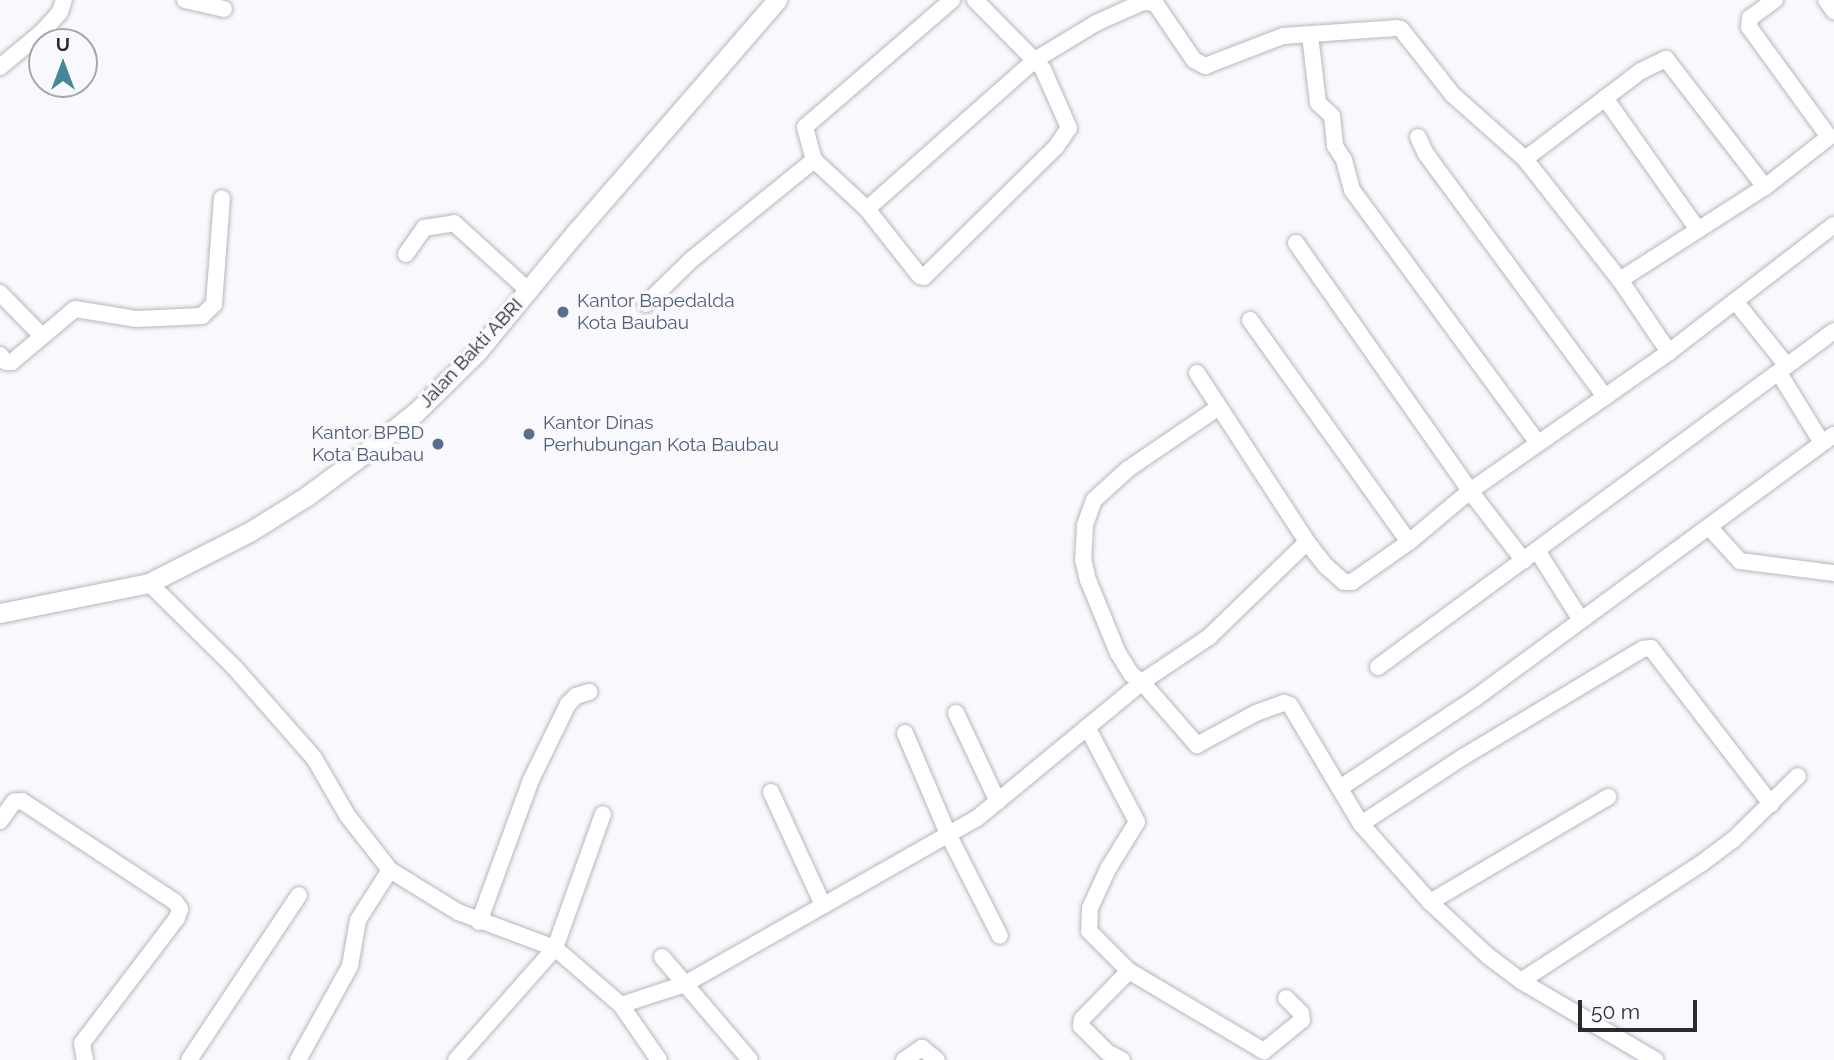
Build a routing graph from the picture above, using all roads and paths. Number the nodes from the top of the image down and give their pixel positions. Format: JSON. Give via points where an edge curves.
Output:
{"nodes":[{"id":1,"x":64,"y":0,"type":"edge"},
{"id":2,"x":185,"y":0,"type":"edge"},
{"id":3,"x":777,"y":0,"type":"edge"},
{"id":4,"x":952,"y":0,"type":"edge"},
{"id":5,"x":975,"y":0,"type":"edge"},
{"id":6,"x":1775,"y":0,"type":"edge"},
{"id":7,"x":1826,"y":0,"type":"edge"},
{"id":8,"x":224,"y":9,"type":"dead end"},
{"id":9,"x":1834,"y":11,"type":"edge"},
{"id":10,"x":1310,"y":35,"type":"junction"},
{"id":11,"x":1035,"y":60,"type":"junction"},
{"id":12,"x":0,"y":67,"type":"edge"},
{"id":13,"x":1605,"y":98,"type":"junction"},
{"id":14,"x":1831,"y":135,"type":"edge"},
{"id":15,"x":1418,"y":137,"type":"dead end"},
{"id":16,"x":1525,"y":159,"type":"junction"},
{"id":17,"x":814,"y":160,"type":"junction"},
{"id":18,"x":1765,"y":187,"type":"junction"},
{"id":19,"x":222,"y":198,"type":"dead end"},
{"id":20,"x":867,"y":209,"type":"junction"},
{"id":21,"x":1834,"y":225,"type":"edge"},
{"id":22,"x":1698,"y":230,"type":"junction"},
{"id":23,"x":1296,"y":243,"type":"dead end"},
{"id":24,"x":406,"y":254,"type":"dead end"},
{"id":25,"x":1620,"y":280,"type":"junction"},
{"id":26,"x":529,"y":291,"type":"junction"},
{"id":27,"x":0,"y":293,"type":"edge"},
{"id":28,"x":1735,"y":301,"type":"junction"},
{"id":29,"x":646,"y":304,"type":"dead end"},
{"id":30,"x":1250,"y":320,"type":"dead end"},
{"id":31,"x":1834,"y":331,"type":"edge"},
{"id":32,"x":42,"y":336,"type":"junction"},
{"id":33,"x":1669,"y":352,"type":"junction"},
{"id":34,"x":0,"y":355,"type":"edge"},
{"id":35,"x":1783,"y":370,"type":"junction"},
{"id":36,"x":1197,"y":373,"type":"dead end"},
{"id":37,"x":1605,"y":397,"type":"junction"},
{"id":38,"x":1219,"y":407,"type":"junction"},
{"id":39,"x":1828,"y":439,"type":"edge"},
{"id":40,"x":1537,"y":442,"type":"junction"},
{"id":41,"x":1470,"y":491,"type":"junction"},
{"id":42,"x":1710,"y":528,"type":"junction"},
{"id":43,"x":1307,"y":542,"type":"junction"},
{"id":44,"x":1409,"y":542,"type":"junction"},
{"id":45,"x":1531,"y":557,"type":"junction"},
{"id":46,"x":1834,"y":573,"type":"edge"},
{"id":47,"x":149,"y":583,"type":"junction"},
{"id":48,"x":0,"y":613,"type":"edge"},
{"id":49,"x":1581,"y":620,"type":"junction"},
{"id":50,"x":1378,"y":667,"type":"dead end"},
{"id":51,"x":1142,"y":682,"type":"junction"},
{"id":52,"x":589,"y":692,"type":"dead end"},
{"id":53,"x":956,"y":713,"type":"dead end"},
{"id":54,"x":1087,"y":727,"type":"junction"},
{"id":55,"x":905,"y":733,"type":"dead end"},
{"id":56,"x":1798,"y":776,"type":"dead end"},
{"id":57,"x":1340,"y":788,"type":"junction"},
{"id":58,"x":771,"y":792,"type":"dead end"},
{"id":59,"x":1608,"y":797,"type":"dead end"},
{"id":60,"x":998,"y":802,"type":"junction"},
{"id":61,"x":1771,"y":804,"type":"junction"},
{"id":62,"x":603,"y":814,"type":"dead end"},
{"id":63,"x":0,"y":821,"type":"edge"},
{"id":64,"x":1360,"y":824,"type":"junction"},
{"id":65,"x":948,"y":834,"type":"junction"},
{"id":66,"x":390,"y":870,"type":"junction"},
{"id":67,"x":299,"y":895,"type":"dead end"},
{"id":68,"x":1430,"y":902,"type":"junction"},
{"id":69,"x":823,"y":905,"type":"junction"},
{"id":70,"x":480,"y":922,"type":"junction"},
{"id":71,"x":1000,"y":936,"type":"dead end"},
{"id":72,"x":555,"y":948,"type":"junction"},
{"id":73,"x":662,"y":957,"type":"dead end"},
{"id":74,"x":1129,"y":971,"type":"junction"},
{"id":75,"x":1521,"y":981,"type":"junction"},
{"id":76,"x":685,"y":984,"type":"junction"},
{"id":77,"x":1286,"y":998,"type":"dead end"},
{"id":78,"x":621,"y":1005,"type":"junction"},
{"id":79,"x":1269,"y":1056,"type":"edge"},
{"id":80,"x":85,"y":1060,"type":"edge"},
{"id":81,"x":189,"y":1060,"type":"edge"},
{"id":82,"x":298,"y":1060,"type":"edge"},
{"id":83,"x":456,"y":1060,"type":"edge"},
{"id":84,"x":659,"y":1060,"type":"edge"},
{"id":85,"x":750,"y":1060,"type":"edge"},
{"id":86,"x":904,"y":1060,"type":"edge"},
{"id":87,"x":937,"y":1060,"type":"edge"},
{"id":88,"x":1122,"y":1060,"type":"edge"},
{"id":89,"x":1654,"y":1060,"type":"edge"}],
"edges":[{"from":1,"to":12,"type":"street","via":[[43,32]]},
{"from":2,"to":8,"type":"street"},
{"from":3,"to":26,"type":"street","name":"Jalan Bakti ABRI"},
{"from":4,"to":17,"type":"street","via":[[806,124]]},
{"from":5,"to":11,"type":"street"},
{"from":6,"to":14,"type":"street","via":[[1750,18],[1749,27]]},
{"from":7,"to":9,"type":"street"},
{"from":10,"to":11,"type":"street","via":[[1275,38],[1200,65],[1155,3],[1148,1],[1096,23]]},
{"from":10,"to":16,"type":"street","via":[[1401,29],[1453,95]]},
{"from":10,"to":40,"type":"street","via":[[1318,103],[1332,116],[1335,146],[1348,169],[1352,190]]},
{"from":11,"to":20,"type":"street"},
{"from":11,"to":20,"type":"street","via":[[1047,75],[1068,131],[924,277]]},
{"from":13,"to":16,"type":"street"},
{"from":13,"to":18,"type":"street","via":[[1666,59]]},
{"from":13,"to":22,"type":"street"},
{"from":14,"to":18,"type":"street"},
{"from":15,"to":37,"type":"street"},
{"from":16,"to":25,"type":"street"},
{"from":17,"to":20,"type":"street"},
{"from":17,"to":29,"type":"street","via":[[691,260]]},
{"from":18,"to":22,"type":"street"},
{"from":19,"to":32,"type":"street","via":[[211,310],[202,316],[137,319],[75,309]]},
{"from":21,"to":28,"type":"street"},
{"from":22,"to":25,"type":"street"},
{"from":23,"to":41,"type":"street"},
{"from":24,"to":26,"type":"street","via":[[424,228],[453,223]]},
{"from":25,"to":33,"type":"street"},
{"from":26,"to":47,"type":"street","name":"Jalan Bakti ABRI","via":[[477,352],[416,412],[361,456],[251,531]]},
{"from":27,"to":32,"type":"street"},
{"from":28,"to":33,"type":"street"},
{"from":28,"to":35,"type":"street"},
{"from":30,"to":44,"type":"street"},
{"from":31,"to":35,"type":"street"},
{"from":32,"to":34,"type":"street","via":[[12,362]]},
{"from":33,"to":37,"type":"street"},
{"from":35,"to":39,"type":"street"},
{"from":35,"to":45,"type":"street"},
{"from":36,"to":38,"type":"street"},
{"from":37,"to":40,"type":"street"},
{"from":38,"to":43,"type":"street"},
{"from":38,"to":51,"type":"street","via":[[1110,483],[1094,500],[1085,525],[1082,544],[1088,580],[1118,653]]},
{"from":39,"to":42,"type":"street"},
{"from":40,"to":41,"type":"street"},
{"from":41,"to":44,"type":"street"},
{"from":41,"to":45,"type":"street"},
{"from":42,"to":46,"type":"street","via":[[1740,561]]},
{"from":42,"to":49,"type":"street"},
{"from":43,"to":44,"type":"street","via":[[1343,582],[1352,582]]},
{"from":43,"to":51,"type":"street","via":[[1209,637]]},
{"from":45,"to":49,"type":"street"},
{"from":45,"to":50,"type":"street"},
{"from":47,"to":48,"type":"street","name":"Jalan Bakti ABRI"},
{"from":47,"to":66,"type":"street","via":[[234,667],[314,758],[347,815]]},
{"from":49,"to":57,"type":"street","via":[[1474,699]]},
{"from":51,"to":54,"type":"street"},
{"from":51,"to":57,"type":"street","via":[[1197,745],[1256,713],[1284,702],[1290,705]]},
{"from":52,"to":70,"type":"street","via":[[568,704],[531,780]]},
{"from":53,"to":60,"type":"street"},
{"from":54,"to":60,"type":"street"},
{"from":54,"to":74,"type":"street","via":[[1137,822],[1108,869],[1087,921],[1089,931]]},
{"from":55,"to":65,"type":"street"},
{"from":56,"to":61,"type":"street"},
{"from":57,"to":64,"type":"street"},
{"from":58,"to":69,"type":"street"},
{"from":59,"to":68,"type":"street"},
{"from":60,"to":65,"type":"street"},
{"from":61,"to":64,"type":"street","via":[[1651,648],[1463,757]]},
{"from":61,"to":75,"type":"street","via":[[1702,863]]},
{"from":62,"to":72,"type":"street"},
{"from":63,"to":80,"type":"street","via":[[14,802],[22,801],[178,906],[177,918],[82,1043]]},
{"from":64,"to":68,"type":"street"},
{"from":65,"to":69,"type":"street"},
{"from":65,"to":71,"type":"street"},
{"from":66,"to":70,"type":"street"},
{"from":66,"to":82,"type":"street","via":[[358,920],[350,966]]},
{"from":67,"to":81,"type":"street"},
{"from":68,"to":75,"type":"street"},
{"from":69,"to":76,"type":"street"},
{"from":70,"to":72,"type":"street"},
{"from":72,"to":78,"type":"street"},
{"from":72,"to":83,"type":"street"},
{"from":73,"to":76,"type":"street"},
{"from":74,"to":79,"type":"street"},
{"from":74,"to":88,"type":"street","via":[[1082,1019],[1081,1026]]},
{"from":75,"to":89,"type":"street"},
{"from":76,"to":78,"type":"street"},
{"from":76,"to":85,"type":"street"},
{"from":77,"to":79,"type":"street","via":[[1302,1020]]},
{"from":78,"to":84,"type":"street"},
{"from":86,"to":87,"type":"street","via":[[922,1048]]}]}
